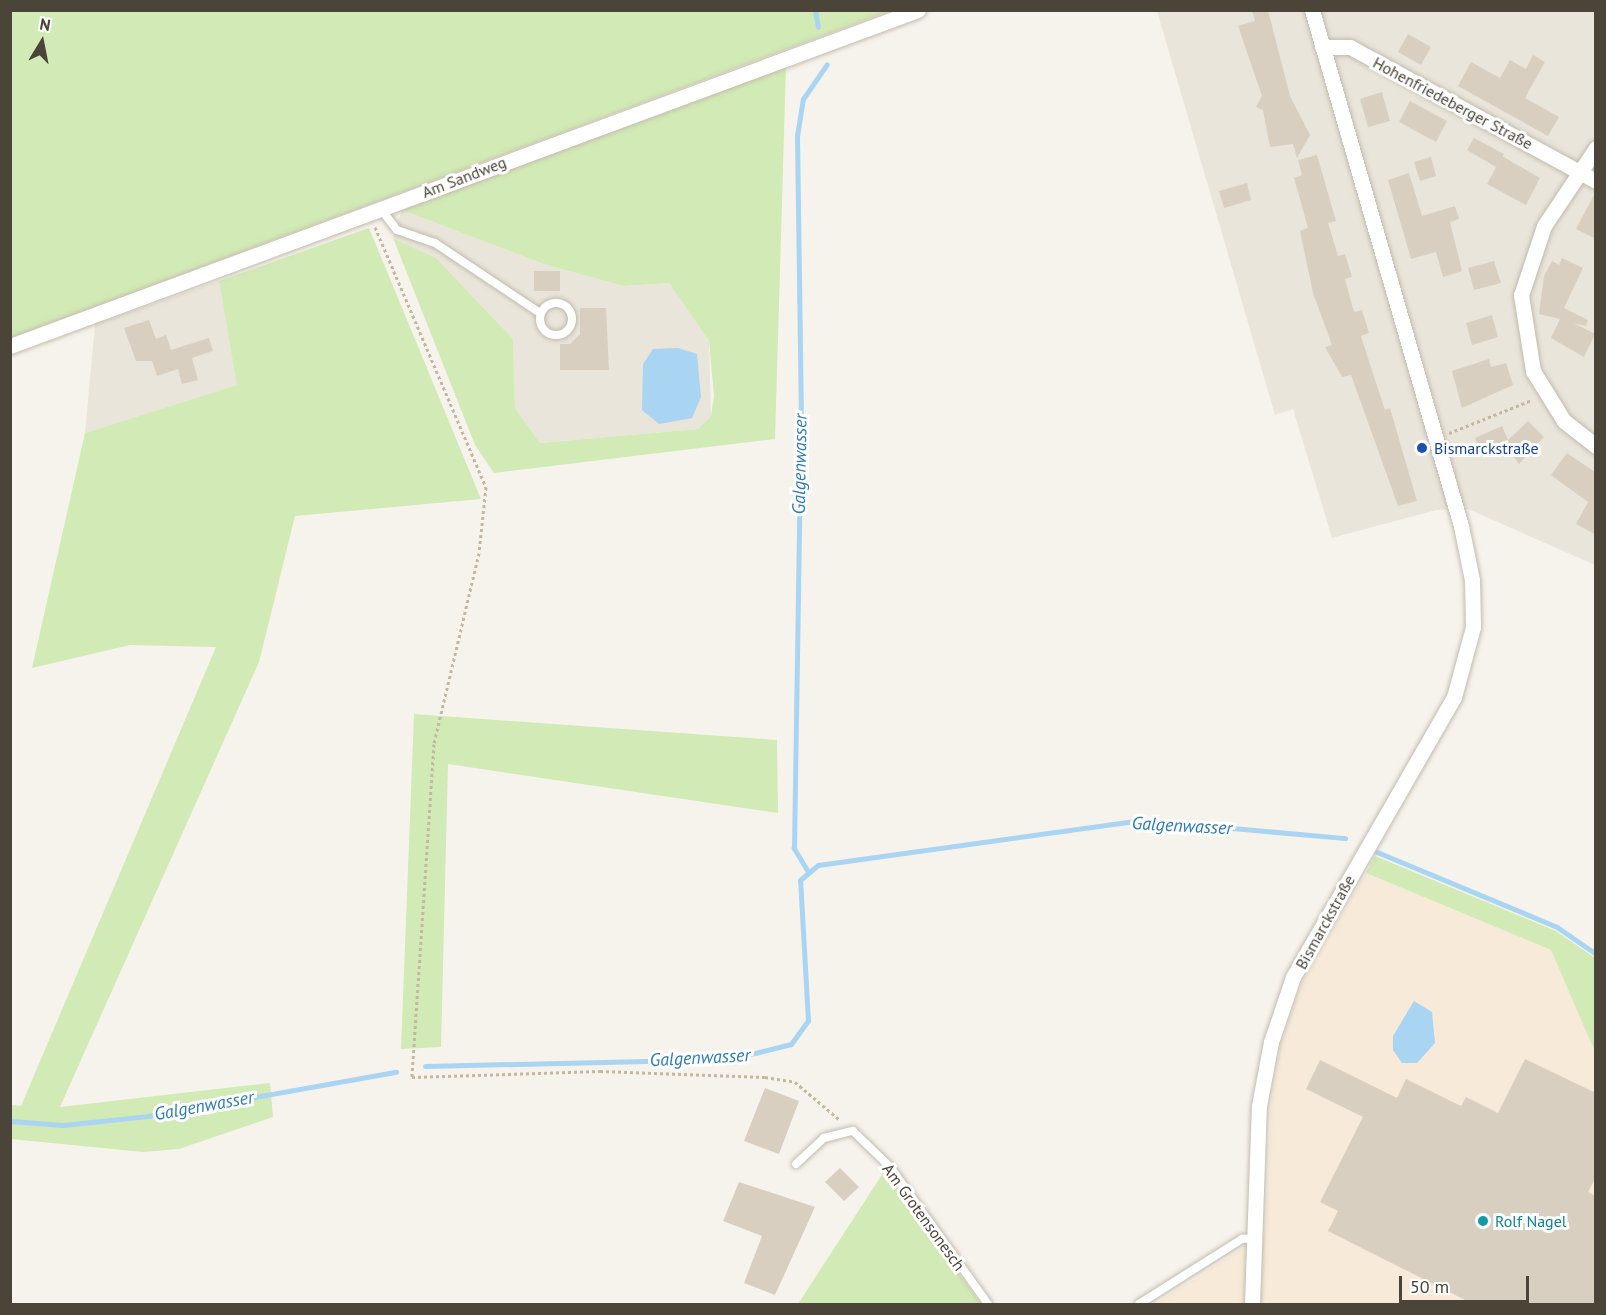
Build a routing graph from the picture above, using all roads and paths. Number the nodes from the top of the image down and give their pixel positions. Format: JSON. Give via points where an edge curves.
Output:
{"nodes":[{"id":1,"x":918,"y":10,"type":"edge"},
{"id":2,"x":1312,"y":10,"type":"edge"},
{"id":3,"x":1322,"y":47,"type":"junction"},
{"id":4,"x":1596,"y":148,"type":"edge"},
{"id":5,"x":1580,"y":172,"type":"junction"},
{"id":6,"x":1596,"y":181,"type":"edge"},
{"id":7,"x":375,"y":212,"type":"junction"},
{"id":8,"x":540,"y":313,"type":"junction"},
{"id":9,"x":10,"y":346,"type":"edge"},
{"id":10,"x":1545,"y":395,"type":"junction"},
{"id":11,"x":1434,"y":438,"type":"junction"},
{"id":12,"x":1596,"y":446,"type":"edge"},
{"id":13,"x":853,"y":1131,"type":"junction"},
{"id":14,"x":796,"y":1164,"type":"dead end"},
{"id":15,"x":1252,"y":1238,"type":"junction"},
{"id":16,"x":988,"y":1305,"type":"edge"},
{"id":17,"x":1139,"y":1305,"type":"edge"},
{"id":18,"x":1252,"y":1305,"type":"edge"}],
"edges":[{"from":1,"to":7,"type":"street","name":"Am Sandweg"},
{"from":2,"to":3,"type":"street","name":"Bismarckstraße"},
{"from":3,"to":5,"type":"street","name":"Hohenfriedeberger Straße","via":[[1350,47]]},
{"from":3,"to":11,"type":"street","name":"Bismarckstraße"},
{"from":4,"to":5,"type":"street"},
{"from":5,"to":6,"type":"street","name":"Hohenfriedeberger Straße"},
{"from":5,"to":10,"type":"street","via":[[1544,226],[1521,295],[1522,332]]},
{"from":7,"to":8,"type":"lane","via":[[397,230],[435,243]]},
{"from":7,"to":9,"type":"street","name":"Am Sandweg"},
{"from":7,"to":13,"type":"path","via":[[486,487],[479,552],[434,744],[412,1077],[600,1071],[765,1077],[795,1082]]},
{"from":8,"to":8,"type":"lane","via":[[557,302],[572,314],[572,324],[556,336],[546,332]]},
{"from":10,"to":11,"type":"path"},
{"from":10,"to":12,"type":"street","via":[[1564,421]]},
{"from":11,"to":15,"type":"street","name":"Bismarckstraße","via":[[1472,580],[1469,653],[1454,697],[1293,977],[1271,1042],[1259,1106]]},
{"from":13,"to":14,"type":"lane","via":[[824,1138]]},
{"from":13,"to":16,"type":"lane","name":"Am Grotensonesch","via":[[891,1168]]},
{"from":15,"to":17,"type":"lane","via":[[1242,1239]]},
{"from":15,"to":18,"type":"street","name":"Bismarckstraße"}]}
